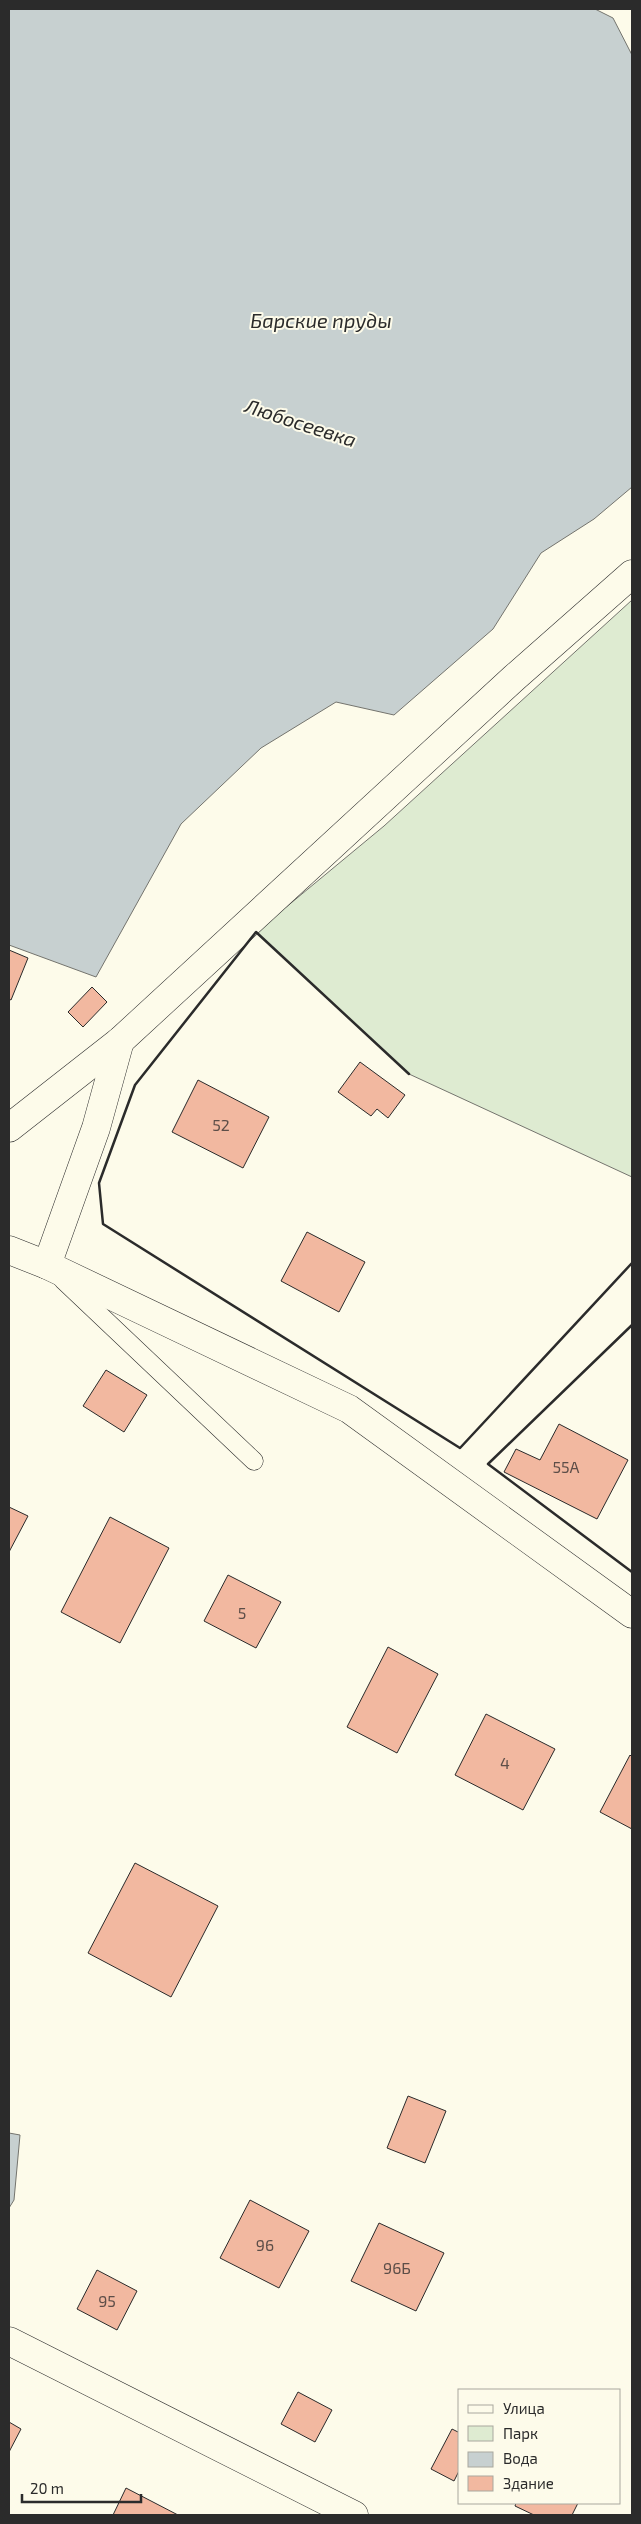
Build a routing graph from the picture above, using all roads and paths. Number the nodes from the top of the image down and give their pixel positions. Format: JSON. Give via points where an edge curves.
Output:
{"nodes":[{"id":1,"x":632,"y":574,"type":"edge"},
{"id":2,"x":120,"y":1041,"type":"junction"},
{"id":3,"x":9,"y":1128,"type":"edge"},
{"id":4,"x":9,"y":1250,"type":"edge"},
{"id":5,"x":47,"y":1264,"type":"junction"},
{"id":6,"x":254,"y":1461,"type":"dead end"},
{"id":7,"x":632,"y":1614,"type":"edge"},
{"id":8,"x":9,"y":2341,"type":"edge"},
{"id":9,"x":354,"y":2515,"type":"edge"}],
"edges":[{"from":1,"to":2,"type":"street","via":[[514,678]]},
{"from":2,"to":3,"type":"street"},
{"from":2,"to":5,"type":"street","via":[[96,1128]]},
{"from":4,"to":5,"type":"street"},
{"from":5,"to":6,"type":"lane"},
{"from":5,"to":7,"type":"street","via":[[350,1409]]},
{"from":8,"to":9,"type":"street"}]}
